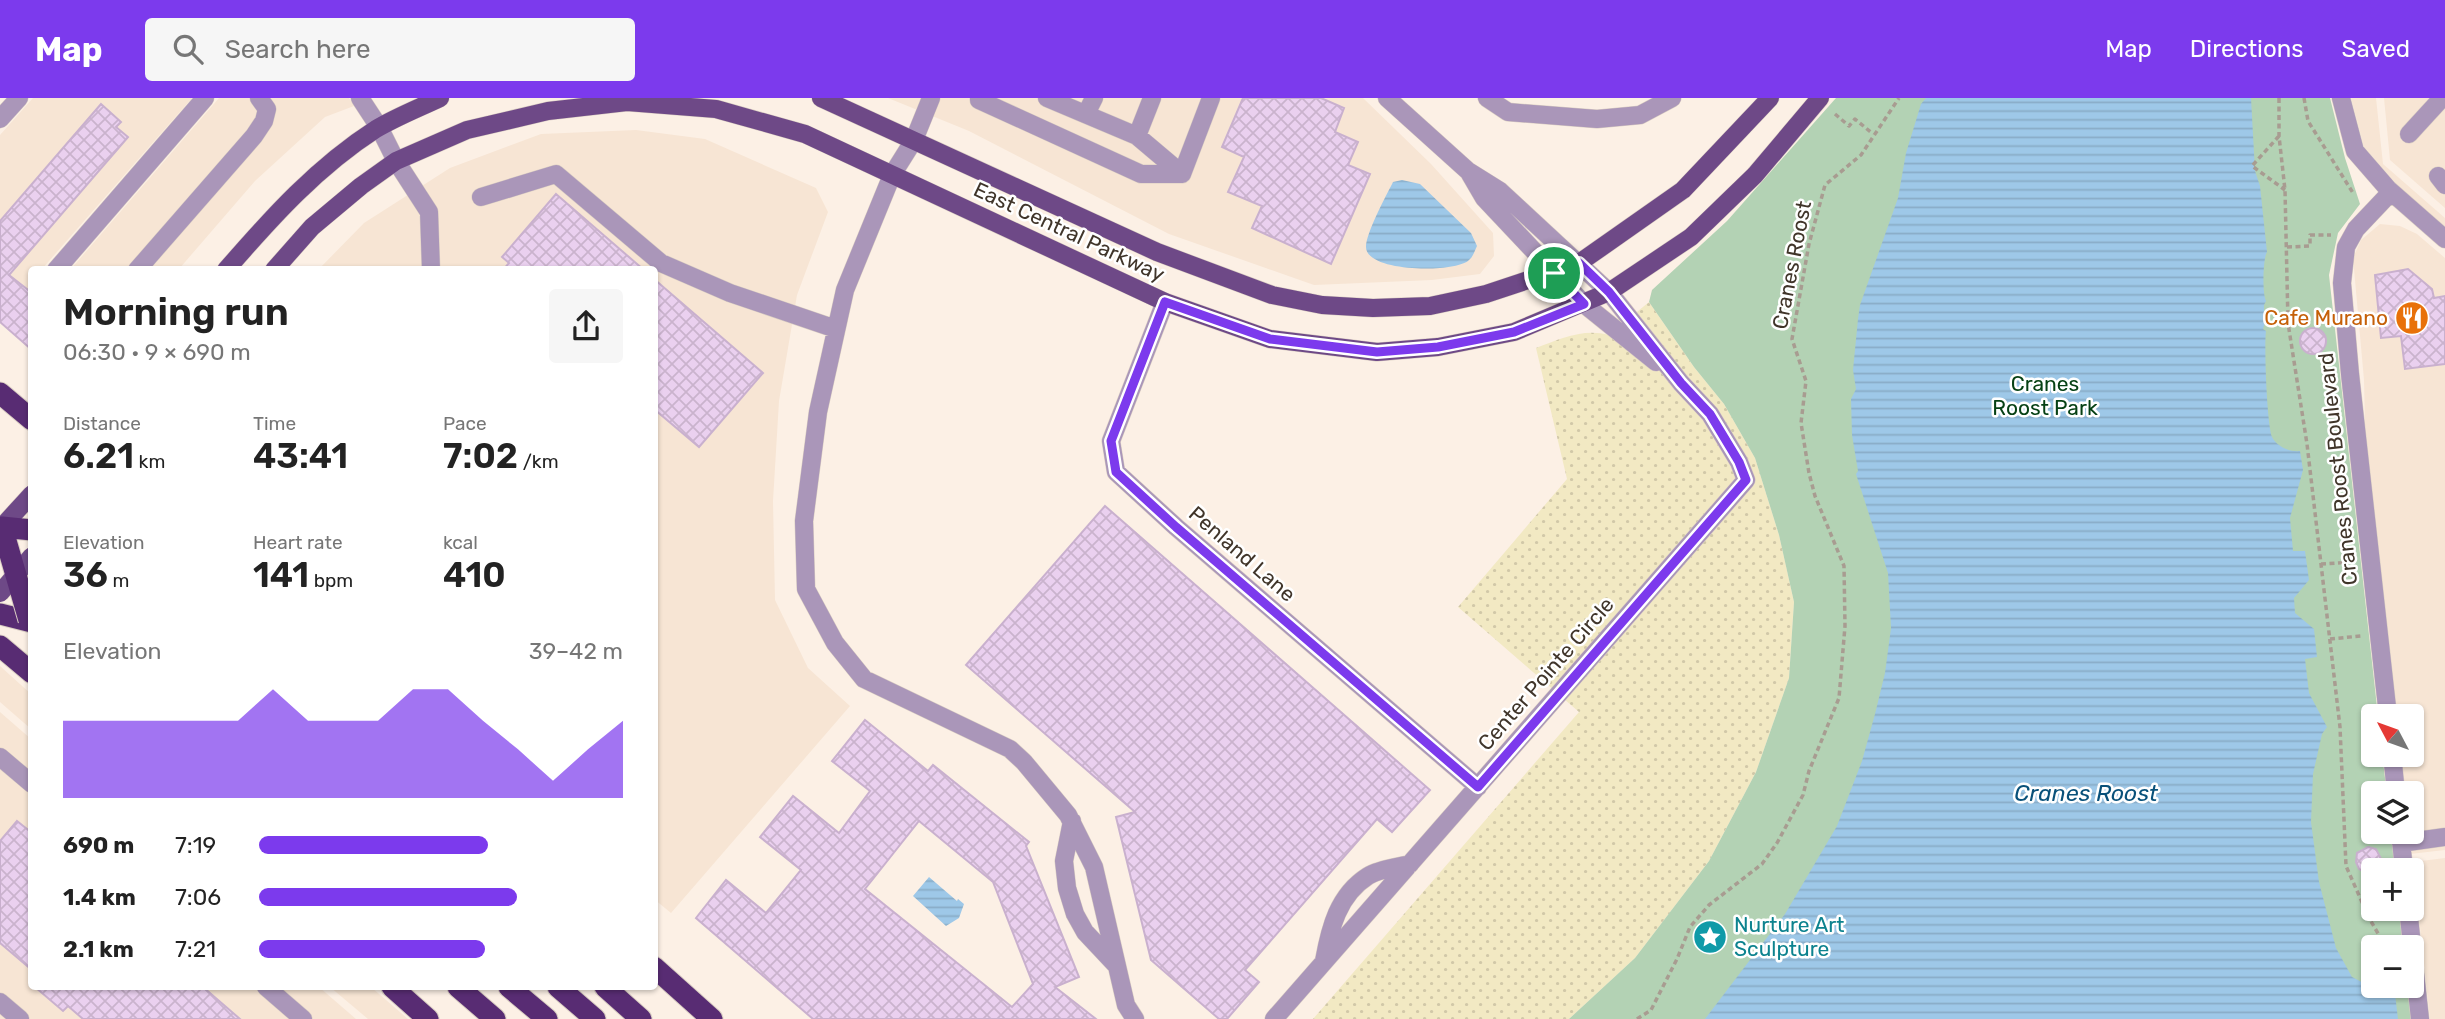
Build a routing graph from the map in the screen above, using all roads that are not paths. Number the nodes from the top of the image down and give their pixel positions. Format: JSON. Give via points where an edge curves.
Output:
{"nodes":[{"id":1,"x":19,"y":98,"type":"edge"},
{"id":2,"x":205,"y":98,"type":"edge"},
{"id":3,"x":260,"y":98,"type":"edge"},
{"id":4,"x":360,"y":98,"type":"edge"},
{"id":5,"x":440,"y":98,"type":"edge"},
{"id":6,"x":821,"y":98,"type":"edge"},
{"id":7,"x":931,"y":98,"type":"edge"},
{"id":8,"x":979,"y":98,"type":"edge"},
{"id":9,"x":1047,"y":98,"type":"edge"},
{"id":10,"x":1152,"y":98,"type":"edge"},
{"id":11,"x":1211,"y":98,"type":"edge"},
{"id":12,"x":1387,"y":98,"type":"edge"},
{"id":13,"x":1488,"y":98,"type":"edge"},
{"id":14,"x":1672,"y":98,"type":"edge"},
{"id":15,"x":1770,"y":98,"type":"edge"},
{"id":16,"x":1820,"y":98,"type":"edge"},
{"id":17,"x":2341,"y":98,"type":"edge"},
{"id":18,"x":2442,"y":98,"type":"edge"},
{"id":19,"x":1090,"y":106,"type":"edge"},
{"id":20,"x":0,"y":120,"type":"edge"},
{"id":21,"x":379,"y":127,"type":"junction"},
{"id":22,"x":2409,"y":134,"type":"dead end"},
{"id":23,"x":1137,"y":136,"type":"junction"},
{"id":24,"x":914,"y":140,"type":"junction"},
{"id":25,"x":396,"y":161,"type":"junction"},
{"id":26,"x":1468,"y":171,"type":"junction"},
{"id":27,"x":1182,"y":174,"type":"junction"},
{"id":28,"x":892,"y":175,"type":"junction"},
{"id":29,"x":2445,"y":179,"type":"edge"},
{"id":30,"x":2445,"y":185,"type":"edge"},
{"id":31,"x":2391,"y":192,"type":"junction"},
{"id":32,"x":481,"y":197,"type":"dead end"},
{"id":33,"x":2445,"y":239,"type":"edge"},
{"id":34,"x":1579,"y":263,"type":"junction"},
{"id":35,"x":59,"y":266,"type":"edge"},
{"id":36,"x":140,"y":266,"type":"edge"},
{"id":37,"x":230,"y":266,"type":"edge"},
{"id":38,"x":278,"y":266,"type":"edge"},
{"id":39,"x":431,"y":266,"type":"edge"},
{"id":40,"x":1554,"y":273,"type":"junction"},
{"id":41,"x":1609,"y":292,"type":"junction"},
{"id":42,"x":1165,"y":302,"type":"junction"},
{"id":43,"x":1584,"y":304,"type":"junction"},
{"id":44,"x":836,"y":329,"type":"junction"},
{"id":45,"x":1681,"y":383,"type":"junction"},
{"id":46,"x":0,"y":393,"type":"edge"},
{"id":47,"x":28,"y":418,"type":"edge"},
{"id":48,"x":28,"y":497,"type":"edge"},
{"id":49,"x":1,"y":521,"type":"edge"},
{"id":50,"x":28,"y":531,"type":"edge"},
{"id":51,"x":0,"y":552,"type":"edge"},
{"id":52,"x":23,"y":578,"type":"edge"},
{"id":53,"x":0,"y":593,"type":"edge"},
{"id":54,"x":28,"y":609,"type":"edge"},
{"id":55,"x":0,"y":614,"type":"edge"},
{"id":56,"x":28,"y":621,"type":"edge"},
{"id":57,"x":0,"y":646,"type":"edge"},
{"id":58,"x":28,"y":670,"type":"edge"},
{"id":59,"x":2387,"y":704,"type":"edge"},
{"id":60,"x":0,"y":757,"type":"edge"},
{"id":61,"x":28,"y":781,"type":"edge"},
{"id":62,"x":1478,"y":787,"type":"junction"},
{"id":63,"x":1072,"y":821,"type":"junction"},
{"id":64,"x":2424,"y":837,"type":"edge"},
{"id":65,"x":2445,"y":837,"type":"edge"},
{"id":66,"x":1410,"y":864,"type":"junction"},
{"id":67,"x":2409,"y":921,"type":"edge"},
{"id":68,"x":1324,"y":963,"type":"junction"},
{"id":69,"x":1116,"y":965,"type":"junction"},
{"id":70,"x":658,"y":971,"type":"edge"},
{"id":71,"x":269,"y":990,"type":"edge"},
{"id":72,"x":395,"y":990,"type":"edge"},
{"id":73,"x":461,"y":990,"type":"edge"},
{"id":74,"x":513,"y":990,"type":"edge"},
{"id":75,"x":561,"y":990,"type":"edge"},
{"id":76,"x":608,"y":990,"type":"edge"},
{"id":77,"x":0,"y":1002,"type":"edge"},
{"id":78,"x":20,"y":1019,"type":"edge"},
{"id":79,"x":303,"y":1019,"type":"edge"},
{"id":80,"x":428,"y":1019,"type":"edge"},
{"id":81,"x":495,"y":1019,"type":"edge"},
{"id":82,"x":547,"y":1019,"type":"edge"},
{"id":83,"x":595,"y":1019,"type":"edge"},
{"id":84,"x":641,"y":1019,"type":"edge"},
{"id":85,"x":712,"y":1019,"type":"edge"},
{"id":86,"x":1135,"y":1019,"type":"edge"},
{"id":87,"x":1275,"y":1019,"type":"edge"},
{"id":88,"x":2420,"y":1019,"type":"edge"}],
"edges":[{"from":1,"to":20,"type":"street"},
{"from":2,"to":35,"type":"street"},
{"from":3,"to":36,"type":"street","via":[[267,109],[254,136]]},
{"from":4,"to":21,"type":"street"},
{"from":5,"to":21,"type":"main road"},
{"from":6,"to":24,"type":"main road","name":"East Central Parkway"},
{"from":7,"to":24,"type":"street"},
{"from":8,"to":27,"type":"street","via":[[1142,174]]},
{"from":9,"to":19,"type":"street"},
{"from":10,"to":23,"type":"street"},
{"from":11,"to":27,"type":"street"},
{"from":12,"to":26,"type":"street"},
{"from":13,"to":14,"type":"street","via":[[1508,112],[1597,120],[1640,116]]},
{"from":15,"to":34,"type":"main road","name":"East Central Parkway","via":[[1683,190]]},
{"from":16,"to":41,"type":"main road","name":"East Central Parkway","via":[[1755,175],[1691,237]]},
{"from":17,"to":31,"type":"street","via":[[2355,151]]},
{"from":18,"to":22,"type":"street"},
{"from":19,"to":23,"type":"street"},
{"from":21,"to":25,"type":"street"},
{"from":21,"to":37,"type":"main road","via":[[341,153],[284,204]]},
{"from":23,"to":27,"type":"street"},
{"from":24,"to":28,"type":"street"},
{"from":24,"to":40,"type":"main road","name":"East Central Parkway","via":[[1157,252],[1272,295],[1322,304],[1430,306]]},
{"from":25,"to":28,"type":"main road","name":"East Central Parkway","via":[[467,131],[548,111],[627,102],[729,112],[805,134]]},
{"from":25,"to":38,"type":"main road","name":"East Central Parkway","via":[[312,227]]},
{"from":25,"to":39,"type":"street","via":[[429,212]]},
{"from":26,"to":34,"type":"street","name":"Center Pointe Circle","via":[[1500,191]]},
{"from":26,"to":40,"type":"street","name":"Center Pointe Circle","via":[[1484,198]]},
{"from":28,"to":42,"type":"main road","name":"East Central Parkway"},
{"from":28,"to":44,"type":"street","via":[[845,290]]},
{"from":29,"to":30,"type":"street","via":[[2438,176]]},
{"from":31,"to":33,"type":"street"},
{"from":31,"to":59,"type":"street","name":"Cranes Roost Boulevard","via":[[2356,229],[2346,247],[2342,283]]},
{"from":32,"to":44,"type":"street","via":[[555,174],[661,263],[730,293]]},
{"from":34,"to":40,"type":"main road","name":"East Central Parkway"},
{"from":34,"to":41,"type":"street","name":"Center Pointe Circle"},
{"from":40,"to":43,"type":"street","name":"Center Pointe Circle"},
{"from":41,"to":43,"type":"main road","name":"East Central Parkway"},
{"from":41,"to":45,"type":"street","name":"Center Pointe Circle"},
{"from":42,"to":43,"type":"main road","name":"East Central Parkway","via":[[1270,339],[1377,352],[1438,347],[1514,332]]},
{"from":42,"to":62,"type":"street","name":"Penland Lane","via":[[1111,441],[1116,472]]},
{"from":43,"to":45,"type":"street","name":"Center Pointe Circle"},
{"from":44,"to":63,"type":"street","via":[[818,412],[804,521],[807,589],[835,643],[864,679],[1010,749]]},
{"from":45,"to":62,"type":"street","name":"Center Pointe Circle","via":[[1710,414],[1746,480]]},
{"from":46,"to":47,"type":"highway"},
{"from":48,"to":49,"type":"main road","bridge":true},
{"from":49,"to":50,"type":"highway","bridge":true},
{"from":49,"to":52,"type":"highway","bridge":true},
{"from":51,"to":52,"type":"highway"},
{"from":52,"to":53,"type":"main road","bridge":true},
{"from":52,"to":54,"type":"highway","bridge":true},
{"from":55,"to":56,"type":"highway"},
{"from":57,"to":58,"type":"highway"},
{"from":60,"to":61,"type":"street"},
{"from":62,"to":66,"type":"street","name":"Center Pointe Circle"},
{"from":63,"to":69,"type":"street","via":[[1094,867]]},
{"from":63,"to":69,"type":"street","via":[[1064,861],[1067,888],[1084,932]]},
{"from":64,"to":65,"type":"street"},
{"from":66,"to":68,"type":"street","name":"Center Pointe Circle"},
{"from":66,"to":68,"type":"street","via":[[1369,875],[1344,899],[1330,926]]},
{"from":67,"to":88,"type":"street"},
{"from":68,"to":87,"type":"street","name":"Center Pointe Circle"},
{"from":69,"to":86,"type":"street","via":[[1126,1005]]},
{"from":70,"to":85,"type":"highway"},
{"from":71,"to":79,"type":"street"},
{"from":72,"to":80,"type":"highway"},
{"from":73,"to":81,"type":"highway"},
{"from":74,"to":82,"type":"highway"},
{"from":75,"to":83,"type":"highway"},
{"from":76,"to":84,"type":"highway"},
{"from":77,"to":78,"type":"street"}]}
